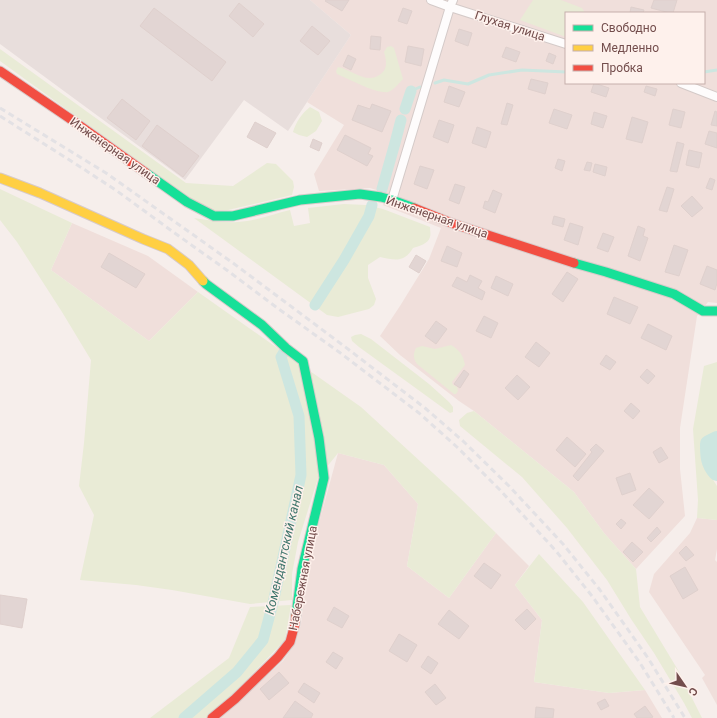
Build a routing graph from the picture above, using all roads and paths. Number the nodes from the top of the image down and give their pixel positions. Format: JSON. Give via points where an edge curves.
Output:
{"nodes":[{"id":1,"x":431,"y":0,"type":"edge"},
{"id":2,"x":451,"y":3,"type":"edge"},
{"id":3,"x":565,"y":44,"type":"edge"},
{"id":4,"x":0,"y":71,"type":"edge"},
{"id":5,"x":684,"y":84,"type":"edge"},
{"id":6,"x":717,"y":97,"type":"edge"},
{"id":7,"x":0,"y":178,"type":"edge"},
{"id":8,"x":392,"y":200,"type":"junction"},
{"id":9,"x":717,"y":311,"type":"edge"},
{"id":10,"x":212,"y":718,"type":"edge"}],
"edges":[{"from":1,"to":2,"type":"street","name":"Глухая улица"},
{"from":2,"to":3,"type":"street","name":"Глухая улица"},
{"from":2,"to":8,"type":"street"},
{"from":4,"to":8,"type":"street","name":"Инженерная улица","via":[[187,202],[214,216],[233,216],[300,200],[360,194]]},
{"from":5,"to":6,"type":"street"},
{"from":7,"to":10,"type":"street","name":"Набережная улица","via":[[168,249],[189,265],[206,284],[262,325],[303,361],[319,438],[324,478],[302,569],[295,624],[290,642],[278,657]]},
{"from":8,"to":9,"type":"street","name":"Инженерная улица","via":[[454,224],[674,294],[703,311]]}]}
